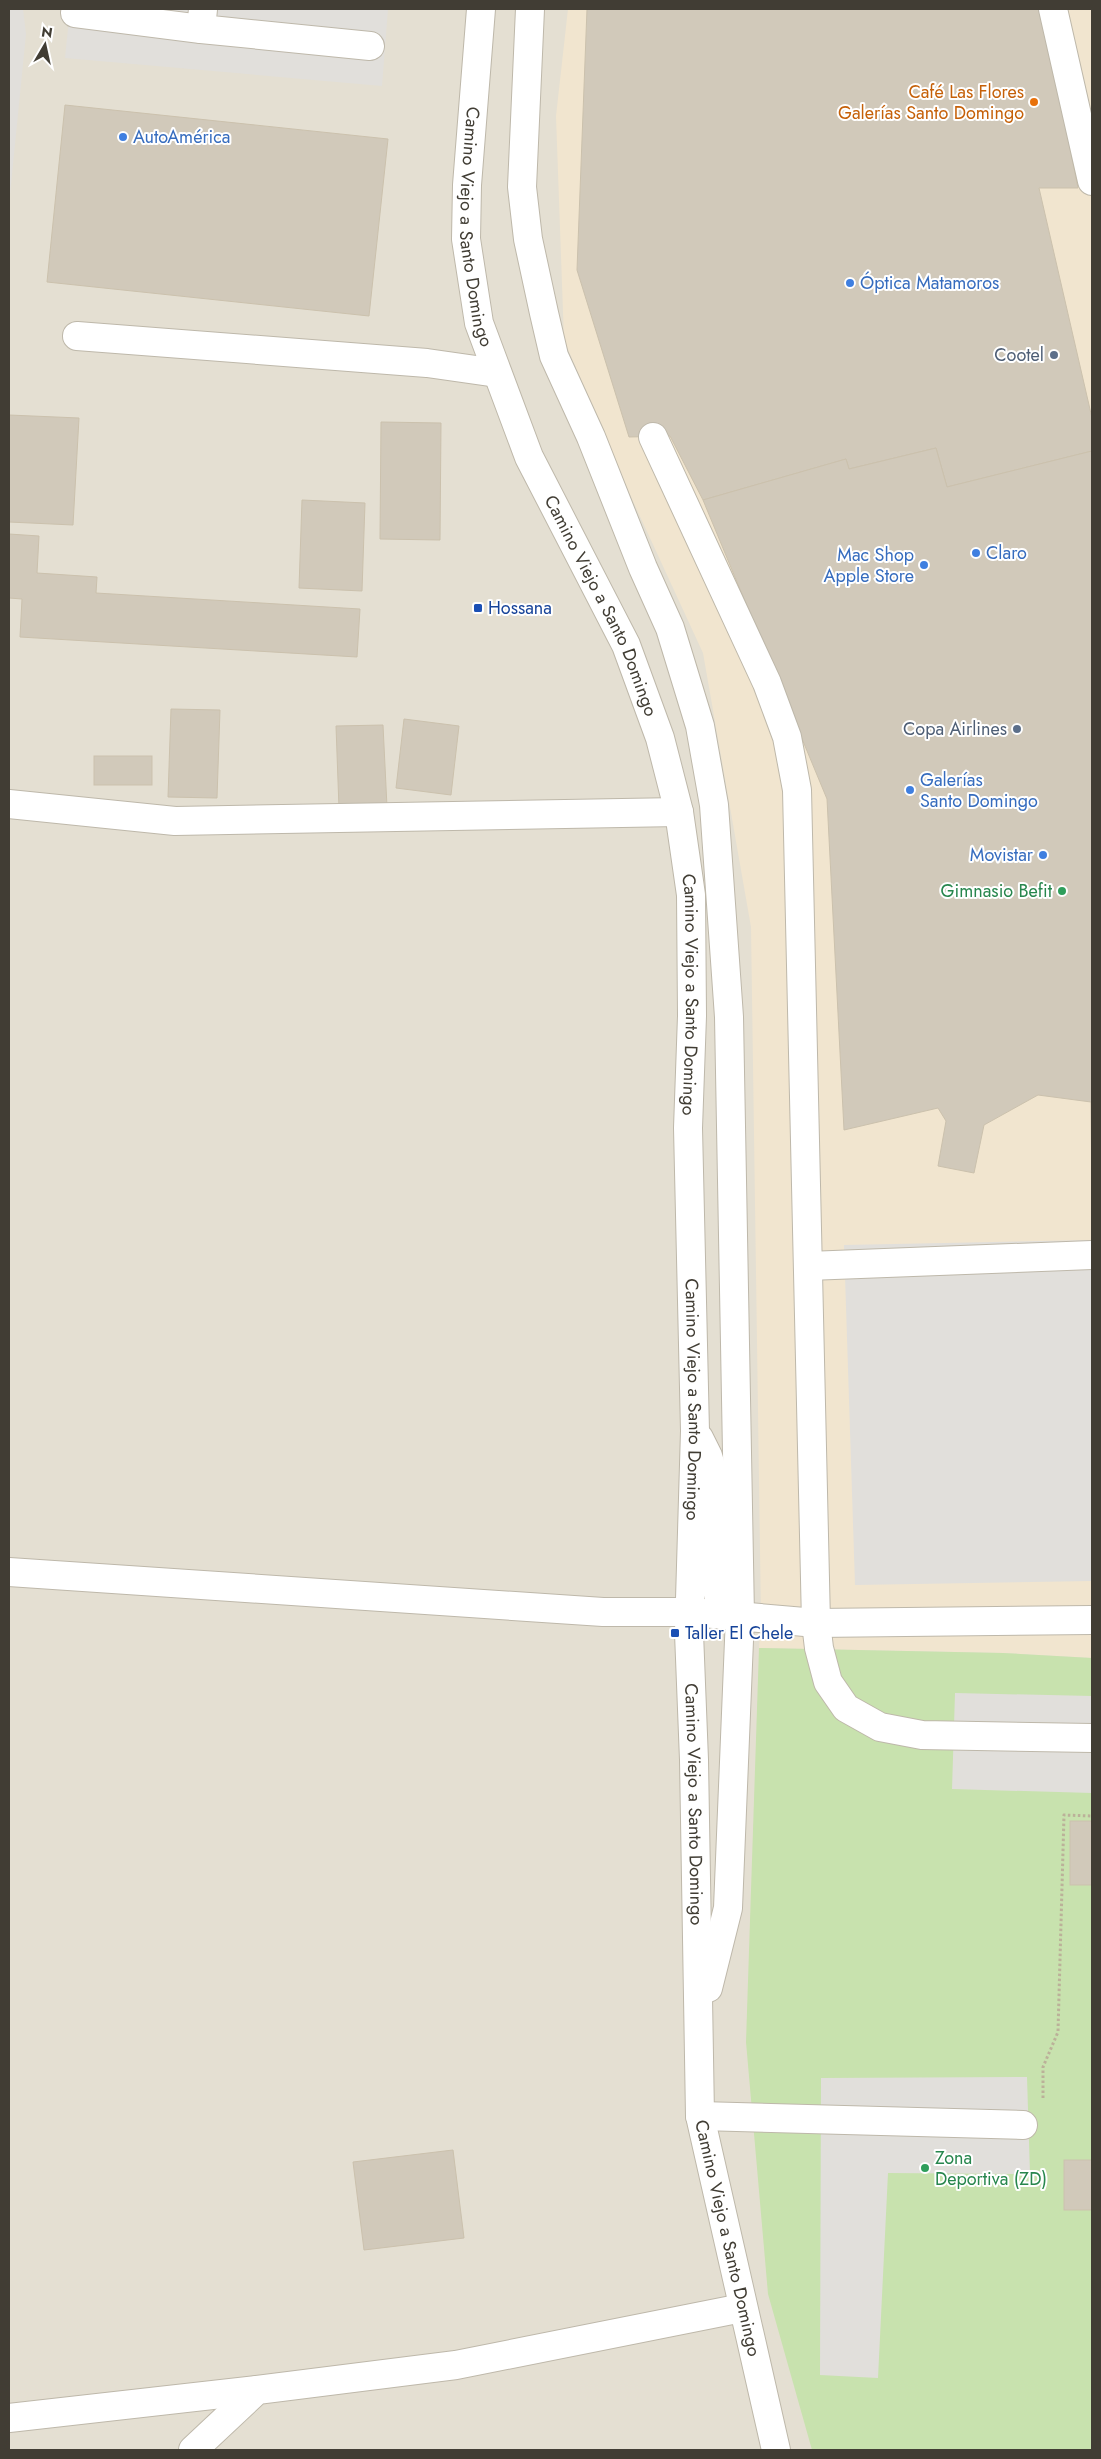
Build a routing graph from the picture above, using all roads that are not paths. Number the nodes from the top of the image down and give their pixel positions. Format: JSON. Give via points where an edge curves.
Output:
{"nodes":[{"id":1,"x":481,"y":9,"type":"edge"},
{"id":2,"x":530,"y":9,"type":"edge"},
{"id":3,"x":1053,"y":9,"type":"edge"},
{"id":4,"x":75,"y":13,"type":"dead end"},
{"id":5,"x":202,"y":19,"type":"edge"},
{"id":6,"x":370,"y":46,"type":"dead end"},
{"id":7,"x":1083,"y":92,"type":"edge"},
{"id":8,"x":1092,"y":181,"type":"edge"},
{"id":9,"x":77,"y":336,"type":"dead end"},
{"id":10,"x":497,"y":373,"type":"junction"},
{"id":11,"x":653,"y":437,"type":"dead end"},
{"id":12,"x":9,"y":804,"type":"edge"},
{"id":13,"x":679,"y":812,"type":"junction"},
{"id":14,"x":1092,"y":1256,"type":"edge"},
{"id":15,"x":808,"y":1266,"type":"junction"},
{"id":16,"x":695,"y":1430,"type":"junction"},
{"id":17,"x":9,"y":1572,"type":"edge"},
{"id":18,"x":691,"y":1612,"type":"junction"},
{"id":19,"x":740,"y":1616,"type":"junction"},
{"id":20,"x":1092,"y":1620,"type":"edge"},
{"id":21,"x":816,"y":1623,"type":"junction"},
{"id":22,"x":1092,"y":1738,"type":"edge"},
{"id":23,"x":699,"y":2024,"type":"junction"},
{"id":24,"x":700,"y":2116,"type":"junction"},
{"id":25,"x":1023,"y":2125,"type":"road end"},
{"id":26,"x":742,"y":2308,"type":"junction"},
{"id":27,"x":257,"y":2390,"type":"junction"},
{"id":28,"x":9,"y":2418,"type":"edge"},
{"id":29,"x":193,"y":2450,"type":"edge"},
{"id":30,"x":776,"y":2450,"type":"edge"}],
"edges":[{"from":1,"to":10,"type":"street","name":"Camino Viejo a Santo Domingo","via":[[467,185],[466,239],[478,324]]},
{"from":2,"to":19,"type":"street","name":"Camino Viejo a Santo Domingo","via":[[522,188],[528,240],[554,356],[592,437],[670,628],[700,726],[714,806],[729,1017]]},
{"from":3,"to":7,"type":"street"},
{"from":4,"to":5,"type":"street"},
{"from":5,"to":6,"type":"street"},
{"from":7,"to":8,"type":"street"},
{"from":9,"to":10,"type":"street","via":[[428,363]]},
{"from":10,"to":13,"type":"street","name":"Camino Viejo a Santo Domingo","via":[[530,457],[626,645],[660,738]]},
{"from":11,"to":15,"type":"street","via":[[767,683],[787,737],[797,790]]},
{"from":12,"to":13,"type":"street","via":[[175,821]]},
{"from":13,"to":16,"type":"street","name":"Camino Viejo a Santo Domingo","via":[[691,895],[692,1016],[688,1128]]},
{"from":14,"to":15,"type":"street"},
{"from":15,"to":21,"type":"street"},
{"from":16,"to":18,"type":"street","name":"Camino Viejo a Santo Domingo"},
{"from":16,"to":19,"type":"street","via":[[708,1456],[716,1483],[718,1595]]},
{"from":17,"to":18,"type":"street","via":[[603,1612]]},
{"from":18,"to":19,"type":"street"},
{"from":18,"to":23,"type":"street","name":"Camino Viejo a Santo Domingo"},
{"from":19,"to":21,"type":"street"},
{"from":19,"to":23,"type":"street","name":"Camino Viejo a Santo Domingo","via":[[728,1908]]},
{"from":20,"to":21,"type":"street"},
{"from":21,"to":22,"type":"street","via":[[828,1682],[846,1708],[880,1727],[922,1735]]},
{"from":23,"to":24,"type":"street","name":"Camino Viejo a Santo Domingo"},
{"from":24,"to":25,"type":"street"},
{"from":24,"to":26,"type":"street","name":"Camino Viejo a Santo Domingo"},
{"from":26,"to":27,"type":"street","via":[[456,2365]]},
{"from":26,"to":30,"type":"street","name":"Camino Viejo a Santo Domingo"},
{"from":27,"to":28,"type":"street"},
{"from":27,"to":29,"type":"street"}]}
